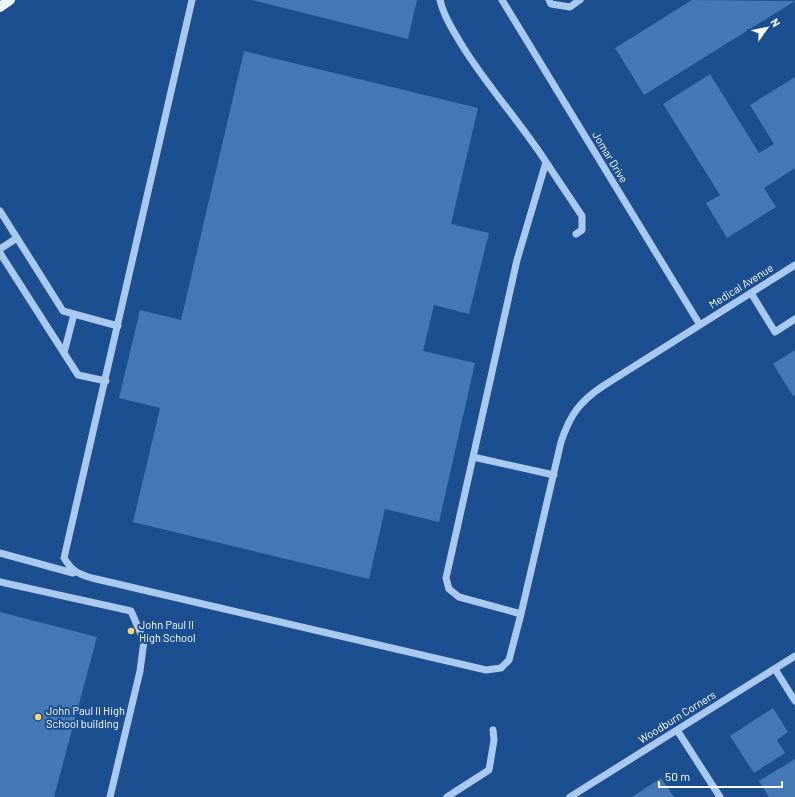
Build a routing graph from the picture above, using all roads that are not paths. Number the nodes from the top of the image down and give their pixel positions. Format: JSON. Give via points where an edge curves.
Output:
{"nodes":[{"id":1,"x":10,"y":0,"type":"edge"},
{"id":2,"x":192,"y":0,"type":"edge"},
{"id":3,"x":440,"y":0,"type":"edge"},
{"id":4,"x":502,"y":0,"type":"edge"},
{"id":5,"x":549,"y":0,"type":"edge"},
{"id":6,"x":580,"y":0,"type":"edge"},
{"id":7,"x":0,"y":6,"type":"edge"},
{"id":8,"x":546,"y":162,"type":"junction"},
{"id":9,"x":0,"y":211,"type":"edge"},
{"id":10,"x":576,"y":234,"type":"dead end"},
{"id":11,"x":17,"y":238,"type":"junction"},
{"id":12,"x":0,"y":249,"type":"edge"},
{"id":13,"x":0,"y":253,"type":"edge"},
{"id":14,"x":795,"y":265,"type":"edge"},
{"id":15,"x":751,"y":293,"type":"junction"},
{"id":16,"x":74,"y":314,"type":"junction"},
{"id":17,"x":795,"y":319,"type":"edge"},
{"id":18,"x":700,"y":325,"type":"junction"},
{"id":19,"x":118,"y":326,"type":"junction"},
{"id":20,"x":64,"y":353,"type":"junction"},
{"id":21,"x":106,"y":381,"type":"junction"},
{"id":22,"x":473,"y":457,"type":"junction"},
{"id":23,"x":554,"y":475,"type":"junction"},
{"id":24,"x":0,"y":553,"type":"edge"},
{"id":25,"x":76,"y":573,"type":"junction"},
{"id":26,"x":0,"y":582,"type":"edge"},
{"id":27,"x":522,"y":614,"type":"junction"},
{"id":28,"x":795,"y":656,"type":"edge"},
{"id":29,"x":775,"y":669,"type":"junction"},
{"id":30,"x":795,"y":700,"type":"edge"},
{"id":31,"x":493,"y":730,"type":"dead end"},
{"id":32,"x":677,"y":730,"type":"junction"},
{"id":33,"x":582,"y":794,"type":"edge"},
{"id":34,"x":110,"y":797,"type":"edge"},
{"id":35,"x":447,"y":797,"type":"edge"},
{"id":36,"x":570,"y":797,"type":"edge"},
{"id":37,"x":720,"y":797,"type":"edge"}],
"edges":[{"from":1,"to":7,"type":"main road"},
{"from":2,"to":19,"type":"street"},
{"from":3,"to":8,"type":"street","via":[[442,10],[474,64]]},
{"from":4,"to":18,"type":"street","name":"Jomar Drive"},
{"from":5,"to":6,"type":"street","via":[[551,4],[570,7]]},
{"from":8,"to":10,"type":"street","via":[[582,216],[582,230]]},
{"from":8,"to":22,"type":"street","via":[[517,260]]},
{"from":9,"to":11,"type":"street"},
{"from":11,"to":12,"type":"street"},
{"from":11,"to":16,"type":"street","via":[[63,311]]},
{"from":13,"to":20,"type":"street"},
{"from":14,"to":15,"type":"street","name":"Medical Avenue"},
{"from":15,"to":17,"type":"street","via":[[775,332]]},
{"from":15,"to":18,"type":"street","name":"Medical Avenue"},
{"from":16,"to":19,"type":"street"},
{"from":16,"to":20,"type":"street"},
{"from":18,"to":23,"type":"street","name":"Medical Avenue","via":[[590,395],[575,410],[566,427]]},
{"from":19,"to":21,"type":"street"},
{"from":20,"to":21,"type":"street","via":[[78,374]]},
{"from":21,"to":25,"type":"street","via":[[64,558]]},
{"from":22,"to":23,"type":"street"},
{"from":22,"to":27,"type":"street","via":[[446,578],[449,589],[459,597]]},
{"from":23,"to":27,"type":"street","name":"Medical Avenue"},
{"from":24,"to":25,"type":"street","name":"Medical Avenue"},
{"from":25,"to":27,"type":"street","name":"Medical Avenue","via":[[486,670],[501,668],[509,660]]},
{"from":26,"to":34,"type":"street","via":[[131,611],[144,641],[140,671]]},
{"from":28,"to":29,"type":"street","name":"Woodburn Corners"},
{"from":29,"to":30,"type":"street"},
{"from":29,"to":32,"type":"street","name":"Woodburn Corners"},
{"from":31,"to":35,"type":"street","via":[[489,770]]},
{"from":32,"to":33,"type":"street","name":"Woodburn Corners"},
{"from":32,"to":37,"type":"street"},
{"from":33,"to":36,"type":"street","name":"Woodburn Corners"}]}
